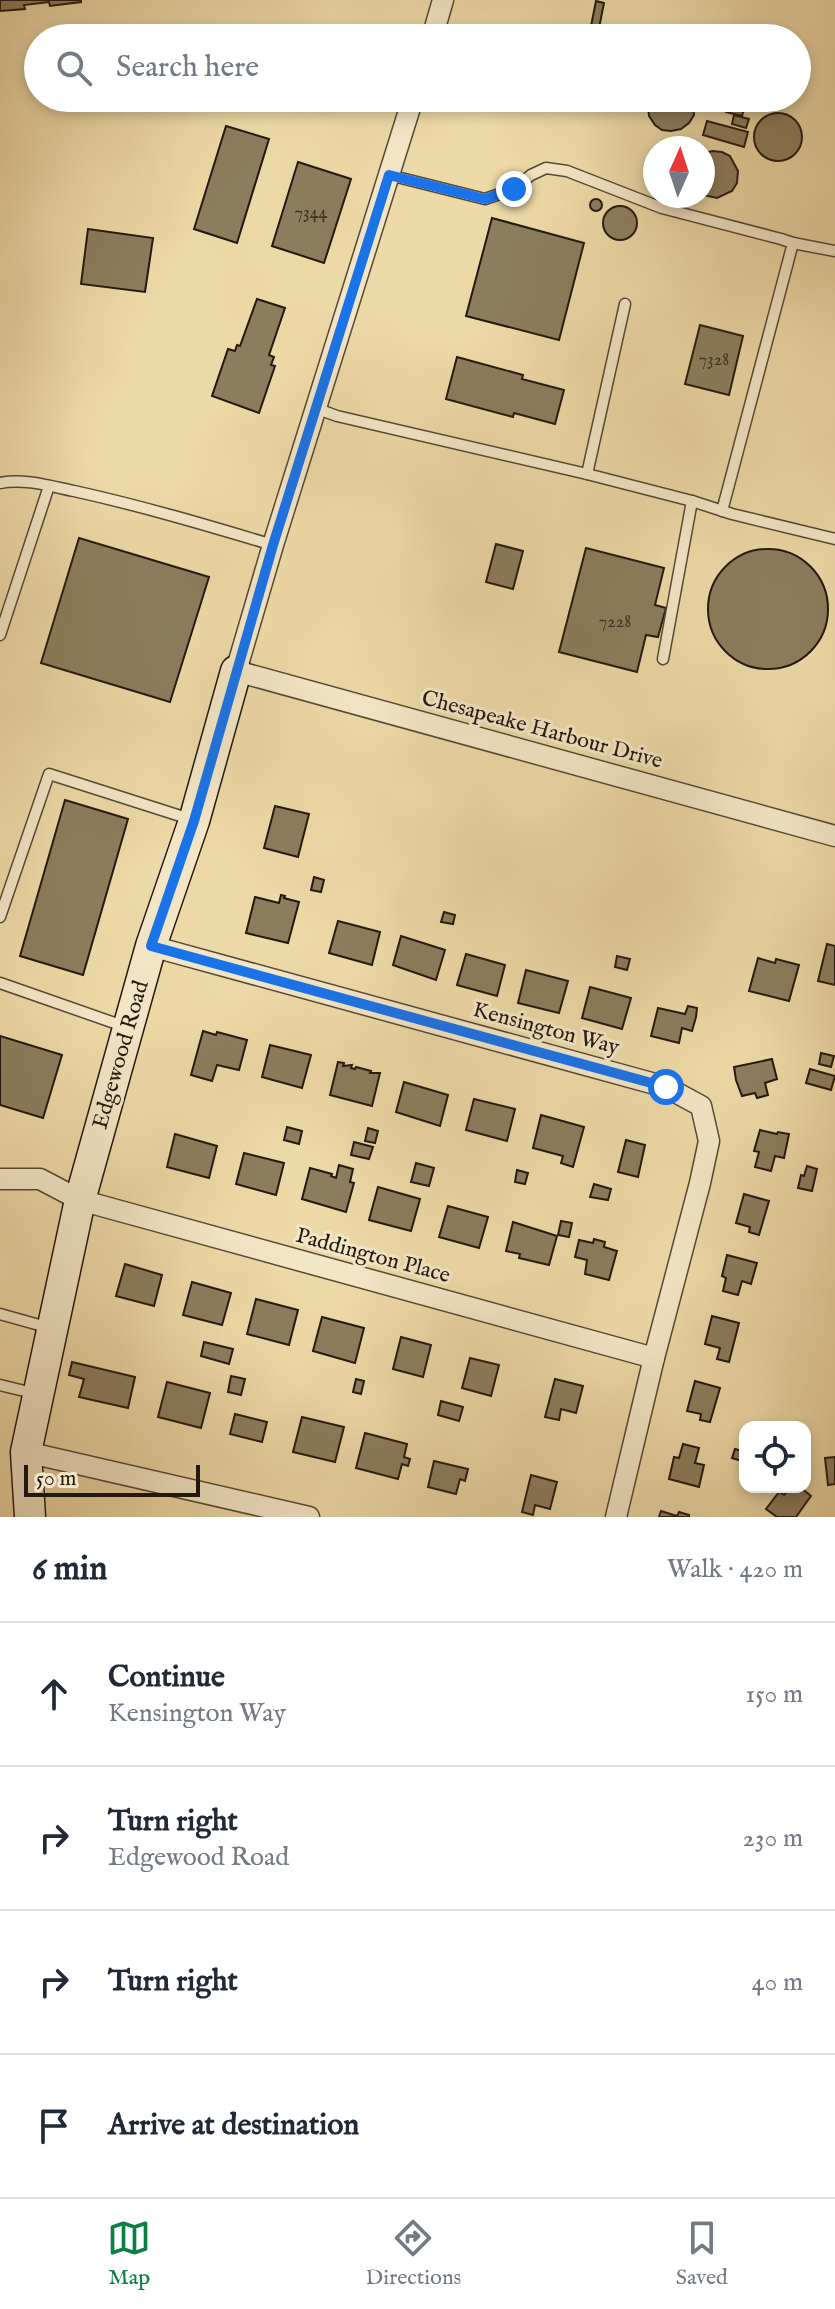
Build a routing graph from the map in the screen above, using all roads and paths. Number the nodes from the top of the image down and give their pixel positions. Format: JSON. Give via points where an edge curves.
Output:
{"nodes":[{"id":1,"x":443,"y":0,"type":"edge"},
{"id":2,"x":436,"y":24,"type":"edge"},
{"id":3,"x":409,"y":112,"type":"edge"},
{"id":4,"x":389,"y":175,"type":"junction"},
{"id":5,"x":793,"y":243,"type":"junction"},
{"id":6,"x":835,"y":251,"type":"edge"},
{"id":7,"x":625,"y":304,"type":"dead end"},
{"id":8,"x":315,"y":408,"type":"junction"},
{"id":9,"x":587,"y":474,"type":"junction"},
{"id":10,"x":0,"y":483,"type":"edge"},
{"id":11,"x":49,"y":486,"type":"junction"},
{"id":12,"x":692,"y":501,"type":"junction"},
{"id":13,"x":722,"y":511,"type":"junction"},
{"id":14,"x":835,"y":539,"type":"edge"},
{"id":15,"x":273,"y":545,"type":"junction"},
{"id":16,"x":0,"y":635,"type":"edge"},
{"id":17,"x":663,"y":659,"type":"dead end"},
{"id":18,"x":236,"y":671,"type":"junction"},
{"id":19,"x":194,"y":821,"type":"junction"},
{"id":20,"x":835,"y":836,"type":"edge"},
{"id":21,"x":0,"y":917,"type":"edge"},
{"id":22,"x":151,"y":946,"type":"junction"},
{"id":23,"x":0,"y":983,"type":"edge"},
{"id":24,"x":128,"y":1028,"type":"junction"},
{"id":25,"x":0,"y":1179,"type":"edge"},
{"id":26,"x":80,"y":1200,"type":"junction"},
{"id":27,"x":0,"y":1314,"type":"edge"},
{"id":28,"x":52,"y":1329,"type":"junction"},
{"id":29,"x":654,"y":1358,"type":"junction"},
{"id":30,"x":0,"y":1385,"type":"edge"},
{"id":31,"x":39,"y":1394,"type":"junction"},
{"id":32,"x":26,"y":1452,"type":"junction"},
{"id":33,"x":30,"y":1517,"type":"edge"},
{"id":34,"x":309,"y":1517,"type":"edge"},
{"id":35,"x":616,"y":1517,"type":"edge"}],
"edges":[{"from":1,"to":2,"type":"street"},
{"from":3,"to":4,"type":"street","name":"Edgewood Road"},
{"from":4,"to":5,"type":"lane","via":[[485,199],[514,189],[546,168],[567,171],[662,208]]},
{"from":4,"to":8,"type":"street","name":"Edgewood Road"},
{"from":5,"to":6,"type":"lane"},
{"from":5,"to":13,"type":"lane"},
{"from":7,"to":9,"type":"lane"},
{"from":8,"to":9,"type":"lane"},
{"from":8,"to":15,"type":"street","name":"Edgewood Road"},
{"from":9,"to":12,"type":"lane"},
{"from":10,"to":11,"type":"lane"},
{"from":11,"to":15,"type":"lane","via":[[142,506]]},
{"from":11,"to":16,"type":"lane"},
{"from":12,"to":13,"type":"lane"},
{"from":12,"to":17,"type":"lane"},
{"from":13,"to":14,"type":"lane"},
{"from":15,"to":18,"type":"street","name":"Edgewood Road"},
{"from":18,"to":19,"type":"street","name":"Edgewood Road"},
{"from":18,"to":20,"type":"street","name":"Chesapeake Harbour Drive"},
{"from":19,"to":21,"type":"lane","via":[[49,774]]},
{"from":19,"to":22,"type":"street","name":"Edgewood Road"},
{"from":22,"to":24,"type":"street","name":"Edgewood Road"},
{"from":22,"to":29,"type":"street","name":"Kensington Way","via":[[666,1087],[701,1106],[709,1141]]},
{"from":23,"to":24,"type":"lane"},
{"from":24,"to":26,"type":"street","name":"Edgewood Road"},
{"from":25,"to":26,"type":"street","name":"Paddington Place","via":[[40,1179]]},
{"from":26,"to":28,"type":"street","name":"Edgewood Road"},
{"from":26,"to":29,"type":"street","name":"Paddington Place"},
{"from":27,"to":28,"type":"lane"},
{"from":28,"to":31,"type":"street","name":"Edgewood Road"},
{"from":29,"to":35,"type":"street","name":"Kensington Way"},
{"from":30,"to":31,"type":"lane"},
{"from":31,"to":32,"type":"street","name":"Edgewood Road"},
{"from":32,"to":33,"type":"street","name":"Edgewood Road"},
{"from":32,"to":34,"type":"street"}]}
